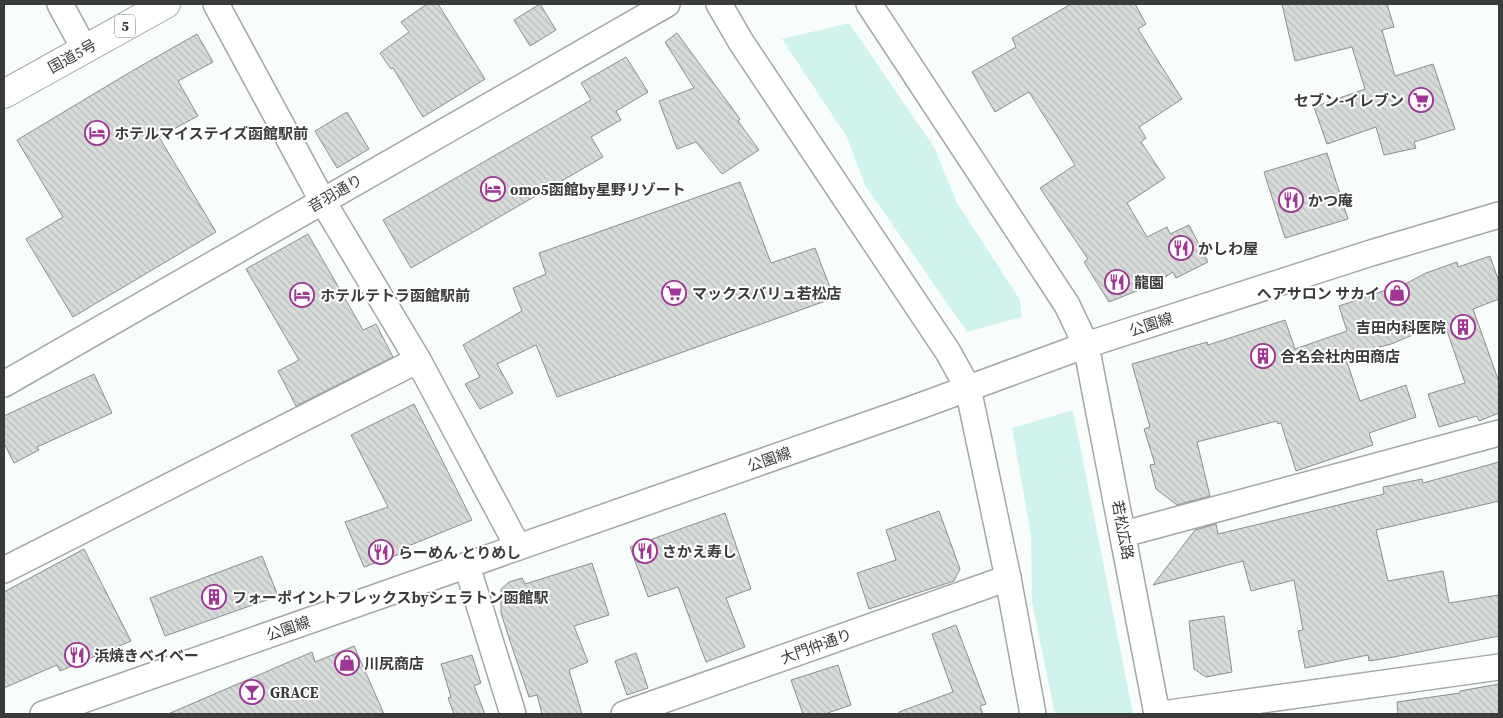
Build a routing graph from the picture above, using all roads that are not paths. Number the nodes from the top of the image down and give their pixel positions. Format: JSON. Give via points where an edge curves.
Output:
{"nodes":[{"id":1,"x":60,"y":4,"type":"edge"},
{"id":2,"x":166,"y":4,"type":"edge"},
{"id":3,"x":216,"y":4,"type":"edge"},
{"id":4,"x":667,"y":4,"type":"edge"},
{"id":5,"x":719,"y":4,"type":"edge"},
{"id":6,"x":869,"y":4,"type":"edge"},
{"id":7,"x":85,"y":50,"type":"junction"},
{"id":8,"x":4,"y":94,"type":"edge"},
{"id":9,"x":322,"y":200,"type":"junction"},
{"id":10,"x":1499,"y":215,"type":"edge"},
{"id":11,"x":1086,"y":345,"type":"junction"},
{"id":12,"x":418,"y":360,"type":"junction"},
{"id":13,"x":4,"y":384,"type":"edge"},
{"id":14,"x":968,"y":388,"type":"junction"},
{"id":15,"x":1499,"y":433,"type":"edge"},
{"id":16,"x":1124,"y":534,"type":"junction"},
{"id":17,"x":518,"y":547,"type":"junction"},
{"id":18,"x":467,"y":566,"type":"junction"},
{"id":19,"x":4,"y":570,"type":"edge"},
{"id":20,"x":1008,"y":578,"type":"junction"},
{"id":21,"x":1499,"y":667,"type":"edge"},
{"id":22,"x":43,"y":714,"type":"edge"},
{"id":23,"x":513,"y":714,"type":"edge"},
{"id":24,"x":624,"y":714,"type":"edge"},
{"id":25,"x":1033,"y":714,"type":"edge"},
{"id":26,"x":1157,"y":714,"type":"edge"},
{"id":27,"x":1162,"y":714,"type":"edge"}],
"edges":[{"from":1,"to":7,"type":"street"},
{"from":2,"to":7,"type":"highway","name":"国道5号","number":"5"},
{"from":3,"to":9,"type":"street"},
{"from":4,"to":9,"type":"street","name":"音羽通り"},
{"from":5,"to":14,"type":"street","via":[[741,42],[948,352]]},
{"from":6,"to":11,"type":"street","name":"若松広路","via":[[1067,305]]},
{"from":7,"to":8,"type":"highway","name":"国道5号","number":"5"},
{"from":9,"to":12,"type":"street"},
{"from":9,"to":13,"type":"street","name":"音羽通り"},
{"from":10,"to":11,"type":"street","name":"公園線"},
{"from":11,"to":14,"type":"street","name":"公園線"},
{"from":11,"to":16,"type":"street","name":"若松広路"},
{"from":12,"to":17,"type":"street"},
{"from":12,"to":19,"type":"street"},
{"from":14,"to":17,"type":"street","name":"公園線"},
{"from":14,"to":20,"type":"street"},
{"from":15,"to":16,"type":"street"},
{"from":16,"to":26,"type":"street","name":"若松広路"},
{"from":17,"to":18,"type":"street","name":"公園線"},
{"from":18,"to":22,"type":"street","name":"公園線"},
{"from":18,"to":23,"type":"street"},
{"from":20,"to":24,"type":"street","name":"大門仲通り"},
{"from":20,"to":25,"type":"street"},
{"from":21,"to":27,"type":"street"}]}
